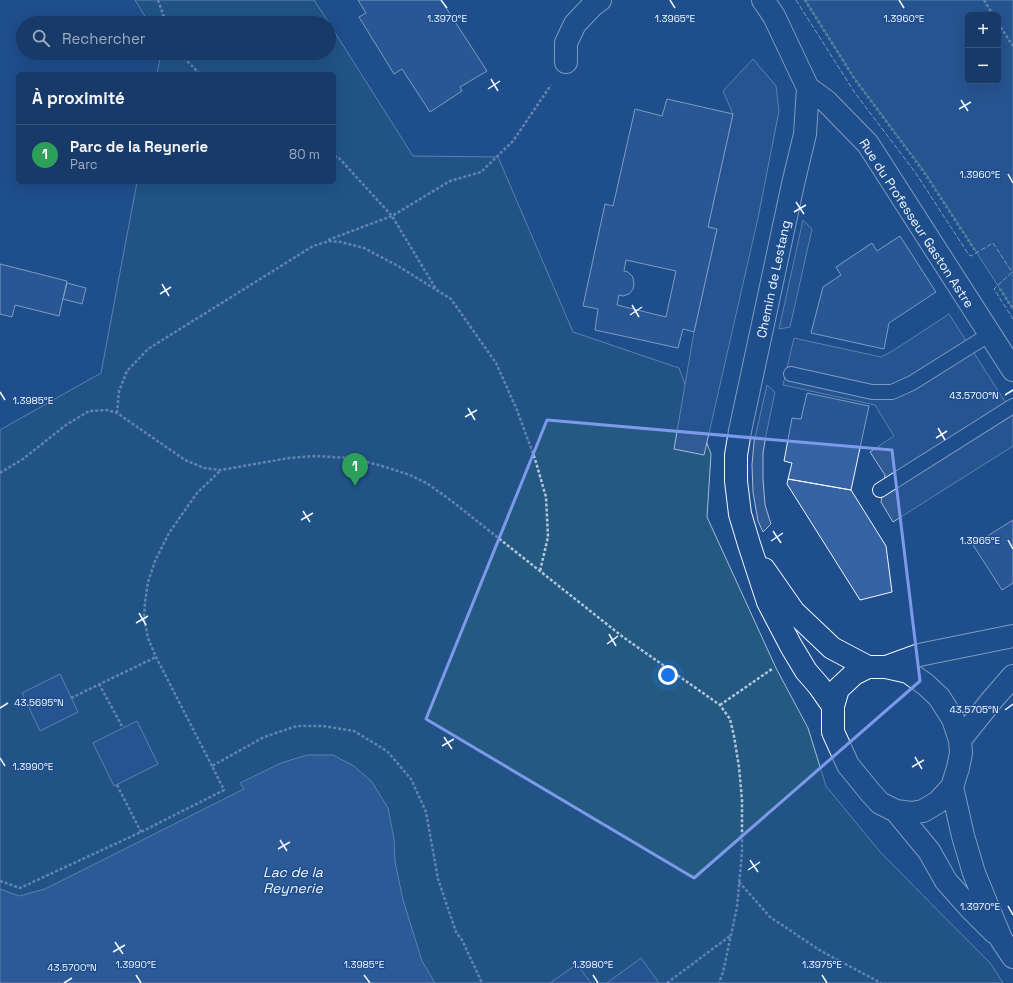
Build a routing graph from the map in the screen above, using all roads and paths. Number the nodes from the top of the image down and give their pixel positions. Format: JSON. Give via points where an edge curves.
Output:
{"nodes":[{"id":1,"x":158,"y":0,"type":"edge"},
{"id":2,"x":600,"y":0,"type":"edge"},
{"id":3,"x":763,"y":0,"type":"edge"},
{"id":4,"x":984,"y":0,"type":"edge"},
{"id":5,"x":991,"y":12,"type":"edge"},
{"id":6,"x":164,"y":16,"type":"edge"},
{"id":7,"x":1001,"y":28,"type":"edge"},
{"id":8,"x":1013,"y":46,"type":"edge"},
{"id":9,"x":186,"y":60,"type":"edge"},
{"id":10,"x":566,"y":62,"type":"joint"},
{"id":11,"x":198,"y":72,"type":"edge"},
{"id":12,"x":808,"y":88,"type":"junction"},
{"id":13,"x":336,"y":157,"type":"edge"},
{"id":14,"x":392,"y":216,"type":"junction"},
{"id":15,"x":313,"y":246,"type":"junction"},
{"id":16,"x":436,"y":290,"type":"junction"},
{"id":17,"x":990,"y":334,"type":"junction"},
{"id":18,"x":1013,"y":370,"type":"edge"},
{"id":19,"x":791,"y":374,"type":"dead end"},
{"id":20,"x":1013,"y":406,"type":"edge"},
{"id":21,"x":117,"y":413,"type":"junction"},
{"id":22,"x":221,"y":470,"type":"junction"},
{"id":23,"x":0,"y":474,"type":"edge"},
{"id":24,"x":880,"y":490,"type":"dead end"},
{"id":25,"x":749,"y":544,"type":"junction"},
{"id":26,"x":540,"y":571,"type":"junction"},
{"id":27,"x":1013,"y":636,"type":"edge"},
{"id":28,"x":156,"y":657,"type":"junction"},
{"id":29,"x":877,"y":667,"type":"junction"},
{"id":30,"x":1013,"y":676,"type":"edge"},
{"id":31,"x":99,"y":684,"type":"junction"},
{"id":32,"x":71,"y":698,"type":"dead end"},
{"id":33,"x":833,"y":706,"type":"junction"},
{"id":34,"x":123,"y":728,"type":"dead end"},
{"id":35,"x":960,"y":740,"type":"junction"},
{"id":36,"x":212,"y":766,"type":"junction"},
{"id":37,"x":118,"y":784,"type":"dead end"},
{"id":38,"x":952,"y":787,"type":"junction"},
{"id":39,"x":896,"y":811,"type":"junction"},
{"id":40,"x":141,"y":832,"type":"junction"},
{"id":41,"x":0,"y":881,"type":"edge"},
{"id":42,"x":739,"y":882,"type":"junction"},
{"id":43,"x":730,"y":936,"type":"junction"},
{"id":44,"x":1001,"y":939,"type":"junction"},
{"id":45,"x":1013,"y":957,"type":"edge"},
{"id":46,"x":482,"y":983,"type":"edge"},
{"id":47,"x":667,"y":983,"type":"edge"},
{"id":48,"x":718,"y":983,"type":"edge"},
{"id":49,"x":881,"y":983,"type":"edge"}],
"edges":[{"from":1,"to":6,"type":"path"},
{"from":2,"to":10,"type":"street","via":[[575,24],[566,43]]},
{"from":3,"to":12,"type":"street","name":"Chemin de Lestang","via":[[774,16]]},
{"from":4,"to":5,"type":"path"},
{"from":7,"to":8,"type":"path"},
{"from":9,"to":11,"type":"path"},
{"from":10,"to":14,"type":"path","via":[[513,141],[481,172],[450,181]]},
{"from":12,"to":17,"type":"street","name":"Rue du Professeur Gaston Astre","via":[[826,101],[868,144]]},
{"from":12,"to":25,"type":"street","name":"Chemin de Lestang","via":[[805,134],[736,455],[740,514]]},
{"from":13,"to":14,"type":"path"},
{"from":14,"to":15,"type":"path"},
{"from":14,"to":16,"type":"path"},
{"from":15,"to":16,"type":"path","via":[[329,241],[364,248]]},
{"from":15,"to":21,"type":"path","via":[[148,349],[127,371],[119,391]]},
{"from":16,"to":26,"type":"path","via":[[451,299],[496,363],[520,417],[546,497],[548,537]]},
{"from":17,"to":18,"type":"street","name":"Rue du Professeur Gaston Astre"},
{"from":17,"to":19,"type":"lane","via":[[912,383],[892,392],[872,392]]},
{"from":20,"to":24,"type":"lane"},
{"from":21,"to":22,"type":"path","via":[[185,460],[204,468]]},
{"from":21,"to":23,"type":"path","via":[[107,410],[89,411]]},
{"from":22,"to":26,"type":"path","via":[[315,456],[351,458],[382,466],[428,484]]},
{"from":22,"to":28,"type":"path","via":[[197,494],[169,533],[155,561],[148,582],[144,618],[148,638]]},
{"from":25,"to":29,"type":"street","name":"Chemin de Lestang","via":[[794,612],[832,648]]},
{"from":25,"to":33,"type":"street","name":"Chemin de Lestang","via":[[768,602],[806,671]]},
{"from":26,"to":42,"type":"path","via":[[624,637],[720,705],[730,719],[739,766],[742,800]]},
{"from":27,"to":29,"type":"street","via":[[919,654]]},
{"from":28,"to":31,"type":"path"},
{"from":28,"to":36,"type":"path"},
{"from":29,"to":33,"type":"street","name":"Chemin de Lestang","via":[[854,674],[838,689]]},
{"from":29,"to":35,"type":"street","name":"Chemin de Lestang","via":[[908,672],[925,684],[939,697],[953,719]]},
{"from":30,"to":35,"type":"street"},
{"from":31,"to":32,"type":"path"},
{"from":31,"to":34,"type":"path"},
{"from":33,"to":39,"type":"street","name":"Chemin de Lestang","via":[[833,732],[848,765],[880,803]]},
{"from":35,"to":38,"type":"street","name":"Chemin de Lestang","via":[[960,760]]},
{"from":36,"to":40,"type":"path","via":[[224,790]]},
{"from":36,"to":46,"type":"path","via":[[264,737],[297,726],[323,726],[354,731],[387,752],[411,779],[426,812],[438,879],[456,932]]},
{"from":37,"to":40,"type":"path"},
{"from":38,"to":39,"type":"street","name":"Chemin de Lestang","via":[[938,802],[923,811]]},
{"from":38,"to":44,"type":"street","name":"Chemin de Lestang","via":[[974,872]]},
{"from":39,"to":44,"type":"street","name":"Chemin de Lestang","via":[[929,851],[946,881]]},
{"from":40,"to":41,"type":"path","via":[[20,888]]},
{"from":42,"to":43,"type":"path","via":[[737,907]]},
{"from":42,"to":49,"type":"path","via":[[770,917],[821,951]]},
{"from":43,"to":47,"type":"path"},
{"from":43,"to":48,"type":"path","via":[[723,972]]},
{"from":44,"to":45,"type":"street","name":"Chemin de Lestang"}]}
